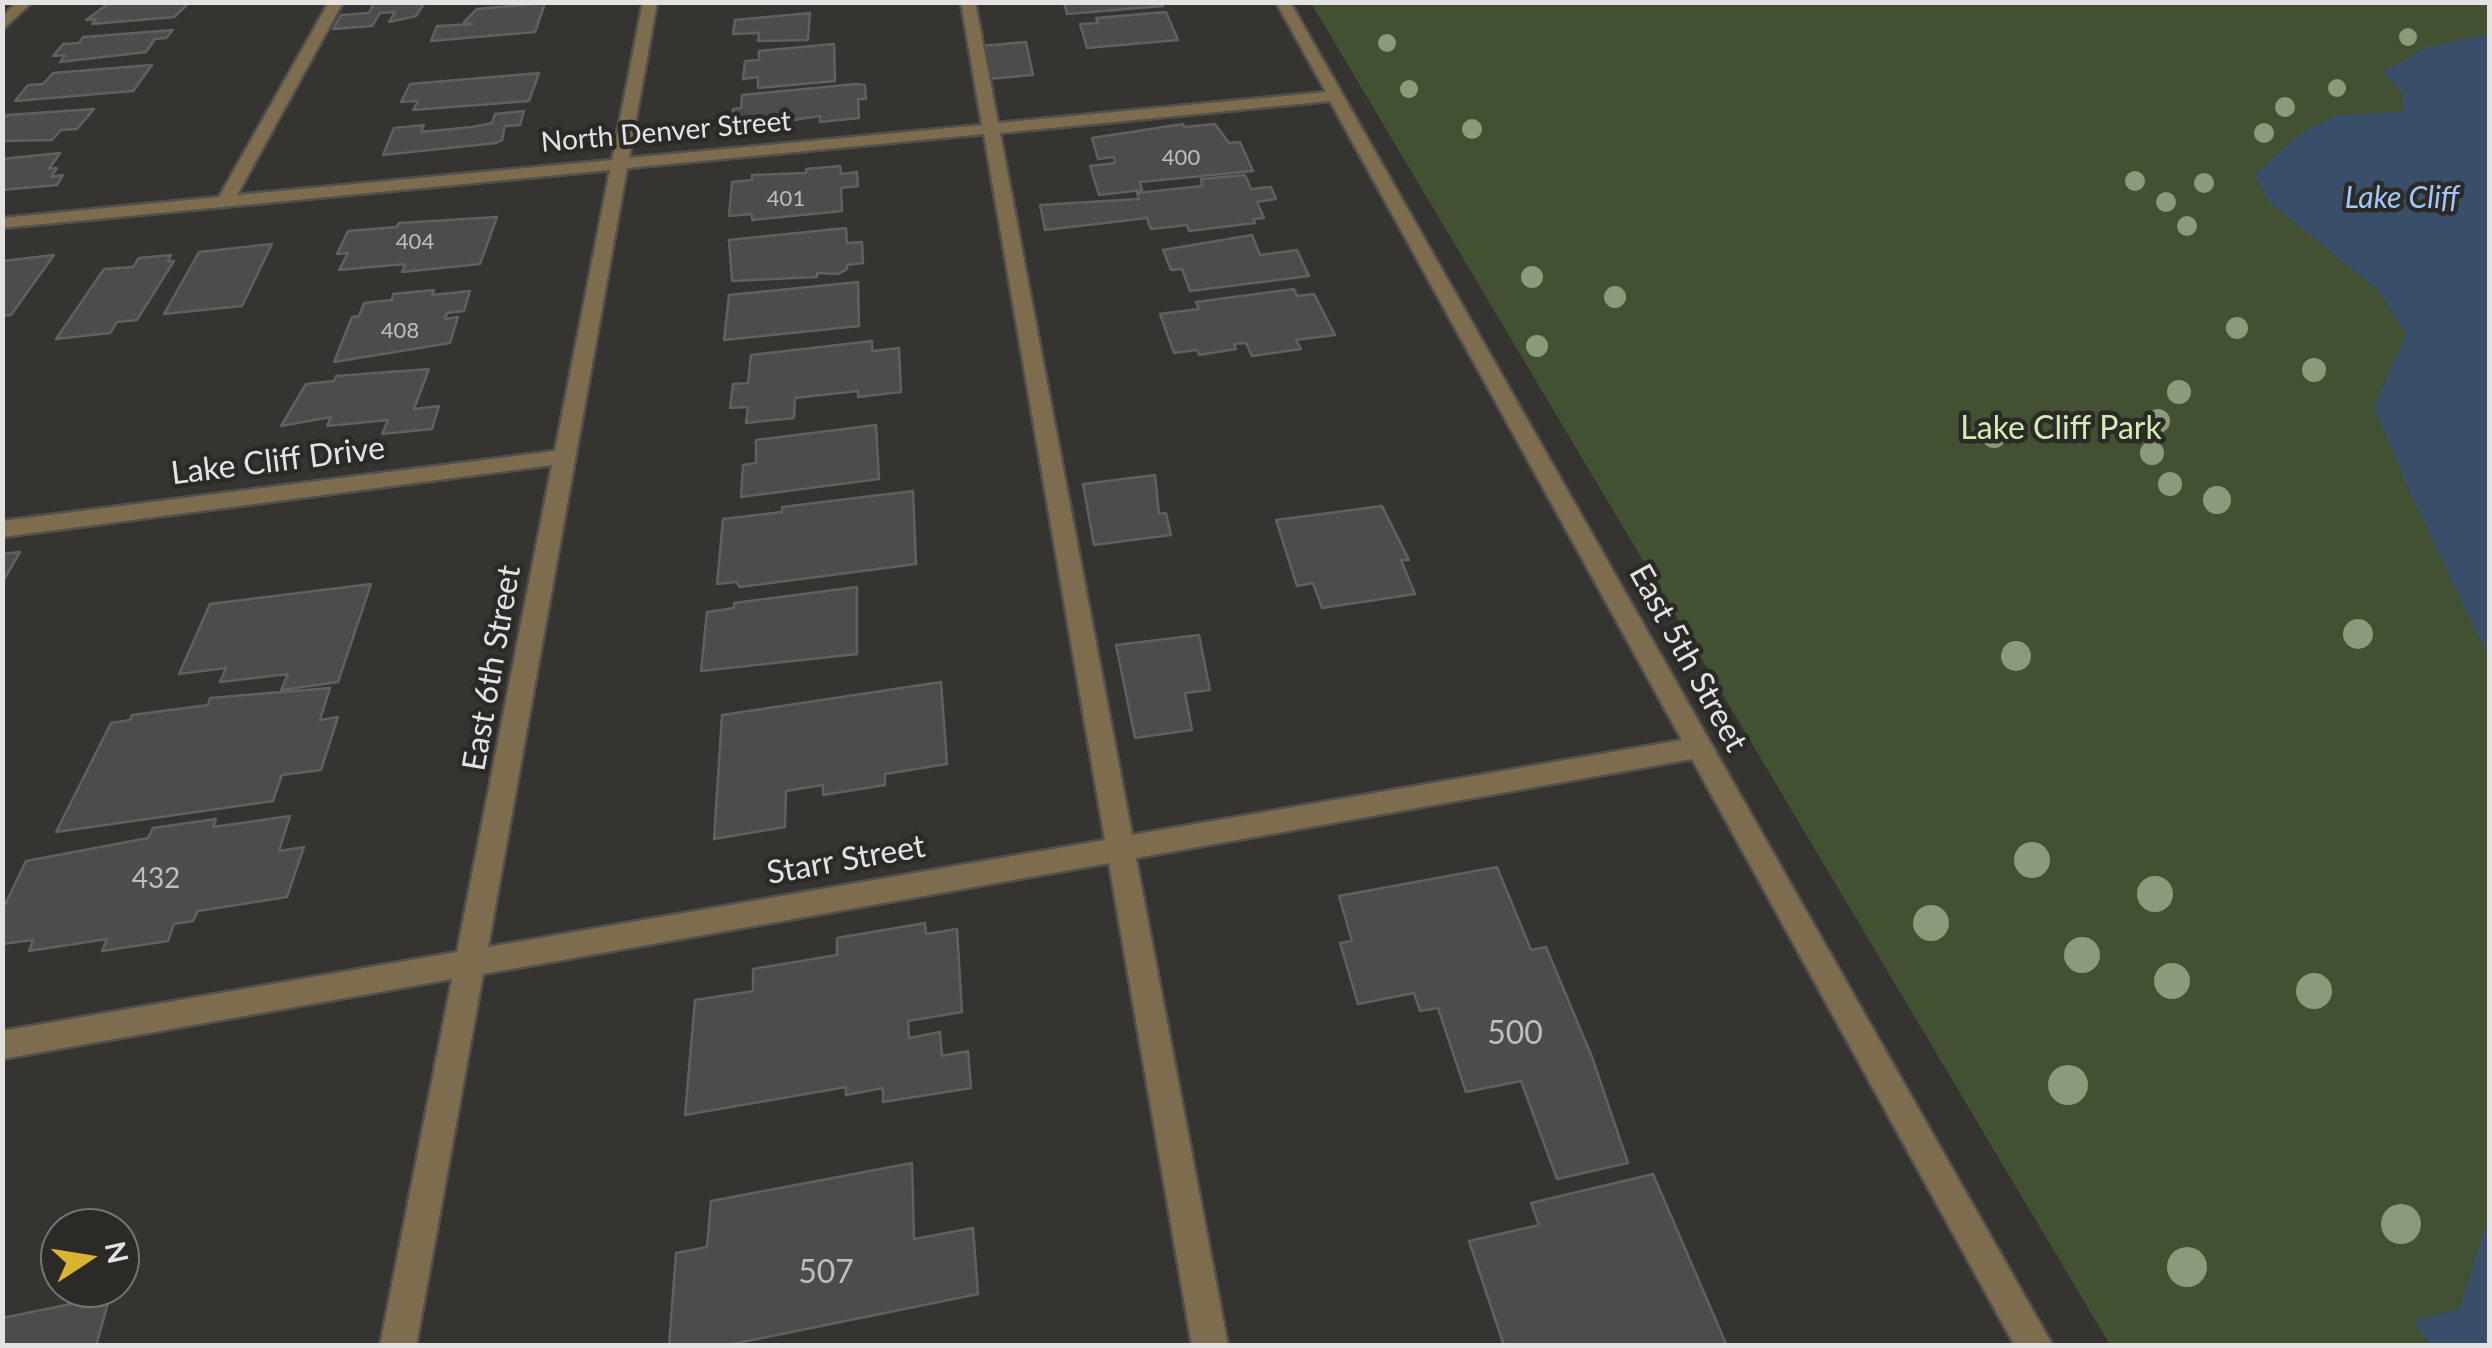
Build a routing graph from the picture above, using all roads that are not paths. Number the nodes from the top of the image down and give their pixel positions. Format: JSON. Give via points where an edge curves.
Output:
{"nodes":[{"id":1,"x":26,"y":2,"type":"edge"},
{"id":2,"x":336,"y":2,"type":"edge"},
{"id":3,"x":650,"y":2,"type":"edge"},
{"id":4,"x":968,"y":2,"type":"edge"},
{"id":5,"x":1282,"y":2,"type":"edge"},
{"id":6,"x":2,"y":26,"type":"edge"},
{"id":7,"x":1334,"y":96,"type":"junction"},
{"id":8,"x":992,"y":130,"type":"junction"},
{"id":9,"x":617,"y":164,"type":"junction"},
{"id":10,"x":224,"y":202,"type":"junction"},
{"id":11,"x":2,"y":223,"type":"edge"},
{"id":12,"x":563,"y":458,"type":"junction"},
{"id":13,"x":2,"y":529,"type":"edge"},
{"id":14,"x":1702,"y":747,"type":"junction"},
{"id":15,"x":1120,"y":848,"type":"junction"},
{"id":16,"x":473,"y":960,"type":"junction"},
{"id":17,"x":2,"y":1044,"type":"edge"},
{"id":18,"x":398,"y":1346,"type":"edge"},
{"id":19,"x":1210,"y":1346,"type":"edge"},
{"id":20,"x":2035,"y":1346,"type":"edge"}],
"edges":[{"from":1,"to":6,"type":"street"},
{"from":2,"to":10,"type":"street"},
{"from":3,"to":9,"type":"street","name":"East 6th Street"},
{"from":4,"to":8,"type":"street"},
{"from":5,"to":7,"type":"street","name":"East 5th Street"},
{"from":7,"to":8,"type":"street","name":"North Denver Street"},
{"from":7,"to":14,"type":"street","name":"East 5th Street"},
{"from":8,"to":9,"type":"street","name":"North Denver Street"},
{"from":8,"to":15,"type":"street"},
{"from":9,"to":10,"type":"street","name":"North Denver Street"},
{"from":9,"to":12,"type":"street","name":"East 6th Street"},
{"from":10,"to":11,"type":"street","name":"North Denver Street"},
{"from":12,"to":13,"type":"street","name":"Lake Cliff Drive"},
{"from":12,"to":16,"type":"street","name":"East 6th Street"},
{"from":14,"to":15,"type":"street","name":"Starr Street"},
{"from":14,"to":20,"type":"street","name":"East 5th Street"},
{"from":15,"to":16,"type":"street","name":"Starr Street"},
{"from":15,"to":19,"type":"street"},
{"from":16,"to":17,"type":"street","name":"Starr Street"},
{"from":16,"to":18,"type":"street","name":"East 6th Street"}]}
